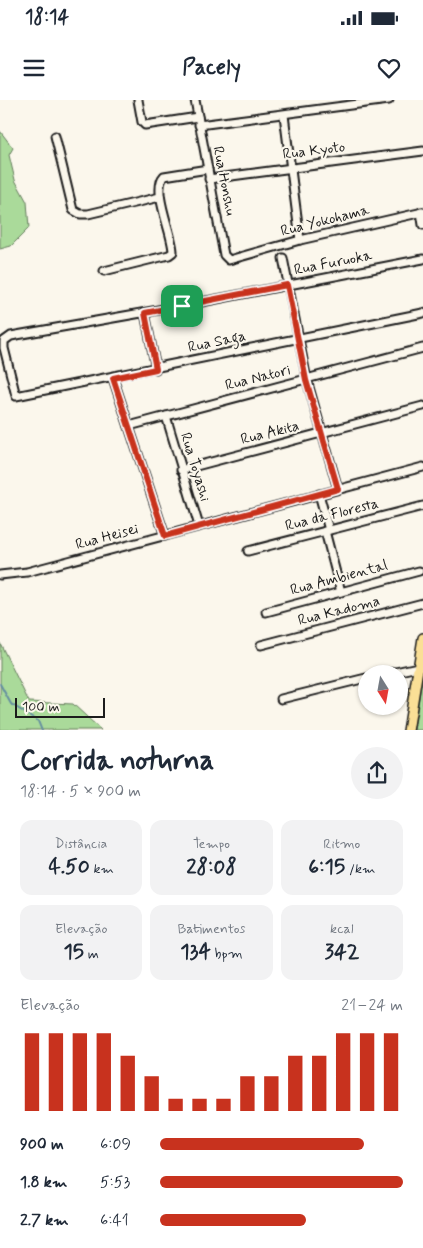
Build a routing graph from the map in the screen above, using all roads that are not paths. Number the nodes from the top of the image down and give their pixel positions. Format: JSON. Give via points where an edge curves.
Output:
{"nodes":[{"id":1,"x":138,"y":100,"type":"edge"},
{"id":2,"x":195,"y":100,"type":"edge"},
{"id":3,"x":389,"y":100,"type":"edge"},
{"id":4,"x":284,"y":115,"type":"junction"},
{"id":5,"x":199,"y":121,"type":"junction"},
{"id":6,"x":55,"y":136,"type":"dead end"},
{"id":7,"x":423,"y":152,"type":"edge"},
{"id":8,"x":291,"y":168,"type":"junction"},
{"id":9,"x":208,"y":169,"type":"junction"},
{"id":10,"x":209,"y":179,"type":"junction"},
{"id":11,"x":160,"y":196,"type":"junction"},
{"id":12,"x":422,"y":212,"type":"edge"},
{"id":13,"x":423,"y":225,"type":"edge"},
{"id":14,"x":300,"y":240,"type":"junction"},
{"id":15,"x":284,"y":258,"type":"dead end"},
{"id":16,"x":233,"y":259,"type":"joint"},
{"id":17,"x":423,"y":260,"type":"edge"},
{"id":18,"x":104,"y":271,"type":"dead end"},
{"id":19,"x":287,"y":285,"type":"junction"},
{"id":20,"x":145,"y":313,"type":"junction"},
{"id":21,"x":423,"y":313,"type":"edge"},
{"id":22,"x":298,"y":339,"type":"junction"},
{"id":23,"x":423,"y":348,"type":"edge"},
{"id":24,"x":156,"y":369,"type":"junction"},
{"id":25,"x":113,"y":378,"type":"junction"},
{"id":26,"x":306,"y":380,"type":"junction"},
{"id":27,"x":16,"y":396,"type":"joint"},
{"id":28,"x":423,"y":406,"type":"edge"},
{"id":29,"x":166,"y":416,"type":"junction"},
{"id":30,"x":129,"y":426,"type":"junction"},
{"id":31,"x":322,"y":434,"type":"junction"},
{"id":32,"x":423,"y":467,"type":"edge"},
{"id":33,"x":181,"y":470,"type":"junction"},
{"id":34,"x":338,"y":489,"type":"junction"},
{"id":35,"x":320,"y":494,"type":"junction"},
{"id":36,"x":423,"y":506,"type":"edge"},
{"id":37,"x":199,"y":526,"type":"junction"},
{"id":38,"x":327,"y":530,"type":"junction"},
{"id":39,"x":165,"y":536,"type":"junction"},
{"id":40,"x":248,"y":551,"type":"dead end"},
{"id":41,"x":420,"y":571,"type":"dead end"},
{"id":42,"x":0,"y":575,"type":"edge"},
{"id":43,"x":341,"y":592,"type":"junction"},
{"id":44,"x":423,"y":603,"type":"edge"},
{"id":45,"x":266,"y":612,"type":"dead end"},
{"id":46,"x":423,"y":638,"type":"edge"},
{"id":47,"x":261,"y":645,"type":"dead end"},
{"id":48,"x":418,"y":667,"type":"junction"},
{"id":49,"x":408,"y":669,"type":"edge"},
{"id":50,"x":358,"y":680,"type":"edge"},
{"id":51,"x":281,"y":699,"type":"dead end"},
{"id":52,"x":408,"y":730,"type":"edge"}],
"edges":[{"from":1,"to":5,"type":"street","via":[[145,125]]},
{"from":2,"to":5,"type":"street","name":"Rua Honshu"},
{"from":3,"to":4,"type":"street"},
{"from":4,"to":5,"type":"street"},
{"from":4,"to":8,"type":"street"},
{"from":5,"to":9,"type":"street","name":"Rua Honshu"},
{"from":6,"to":11,"type":"street","via":[[73,210],[80,214]]},
{"from":7,"to":8,"type":"street","name":"Rua Kyoto"},
{"from":8,"to":10,"type":"street","name":"Rua Kyoto"},
{"from":8,"to":14,"type":"street"},
{"from":9,"to":10,"type":"street","name":"Rua Honshu"},
{"from":9,"to":11,"type":"street","via":[[164,176]]},
{"from":10,"to":16,"type":"street","name":"Rua Honshu","via":[[224,255],[229,260]]},
{"from":11,"to":18,"type":"street","via":[[173,252]]},
{"from":12,"to":13,"type":"street"},
{"from":12,"to":14,"type":"street","name":"Rua Yokohama"},
{"from":14,"to":16,"type":"street","name":"Rua Yokohama"},
{"from":15,"to":19,"type":"street"},
{"from":17,"to":19,"type":"street","name":"Rua Furuoka"},
{"from":19,"to":20,"type":"street","name":"Rua Furuoka"},
{"from":19,"to":22,"type":"street"},
{"from":20,"to":24,"type":"street"},
{"from":20,"to":27,"type":"street","name":"Rua Furuoka","via":[[11,336],[4,341],[4,348]]},
{"from":21,"to":22,"type":"street","name":"Rua Saga"},
{"from":22,"to":24,"type":"street","name":"Rua Saga"},
{"from":22,"to":26,"type":"street"},
{"from":23,"to":26,"type":"street","name":"Rua Natori"},
{"from":24,"to":25,"type":"street","name":"Rua Saga"},
{"from":25,"to":27,"type":"street","name":"Rua Saga"},
{"from":25,"to":30,"type":"street"},
{"from":26,"to":29,"type":"street","name":"Rua Natori"},
{"from":26,"to":31,"type":"street"},
{"from":28,"to":31,"type":"street","name":"Rua Akita"},
{"from":29,"to":30,"type":"street","name":"Rua Natori"},
{"from":29,"to":33,"type":"street","name":"Rua Toyashi"},
{"from":30,"to":39,"type":"street"},
{"from":31,"to":33,"type":"street","name":"Rua Akita"},
{"from":31,"to":34,"type":"street"},
{"from":32,"to":34,"type":"street","name":"Rua Heisei"},
{"from":33,"to":37,"type":"street","name":"Rua Toyashi"},
{"from":34,"to":35,"type":"street","name":"Rua Heisei"},
{"from":35,"to":37,"type":"street","name":"Rua Heisei"},
{"from":35,"to":38,"type":"street"},
{"from":36,"to":38,"type":"street","name":"Rua da Floresta"},
{"from":37,"to":39,"type":"street","name":"Rua Heisei"},
{"from":38,"to":40,"type":"street","name":"Rua da Floresta"},
{"from":38,"to":43,"type":"street"},
{"from":39,"to":42,"type":"street","name":"Rua Heisei","via":[[27,572]]},
{"from":41,"to":43,"type":"street","name":"Rua Ambiental"},
{"from":43,"to":45,"type":"street","name":"Rua Ambiental"},
{"from":44,"to":47,"type":"street","name":"Rua Kadoma"},
{"from":46,"to":48,"type":"main road"},
{"from":48,"to":49,"type":"street"},
{"from":48,"to":52,"type":"main road"},
{"from":50,"to":51,"type":"street"}]}
